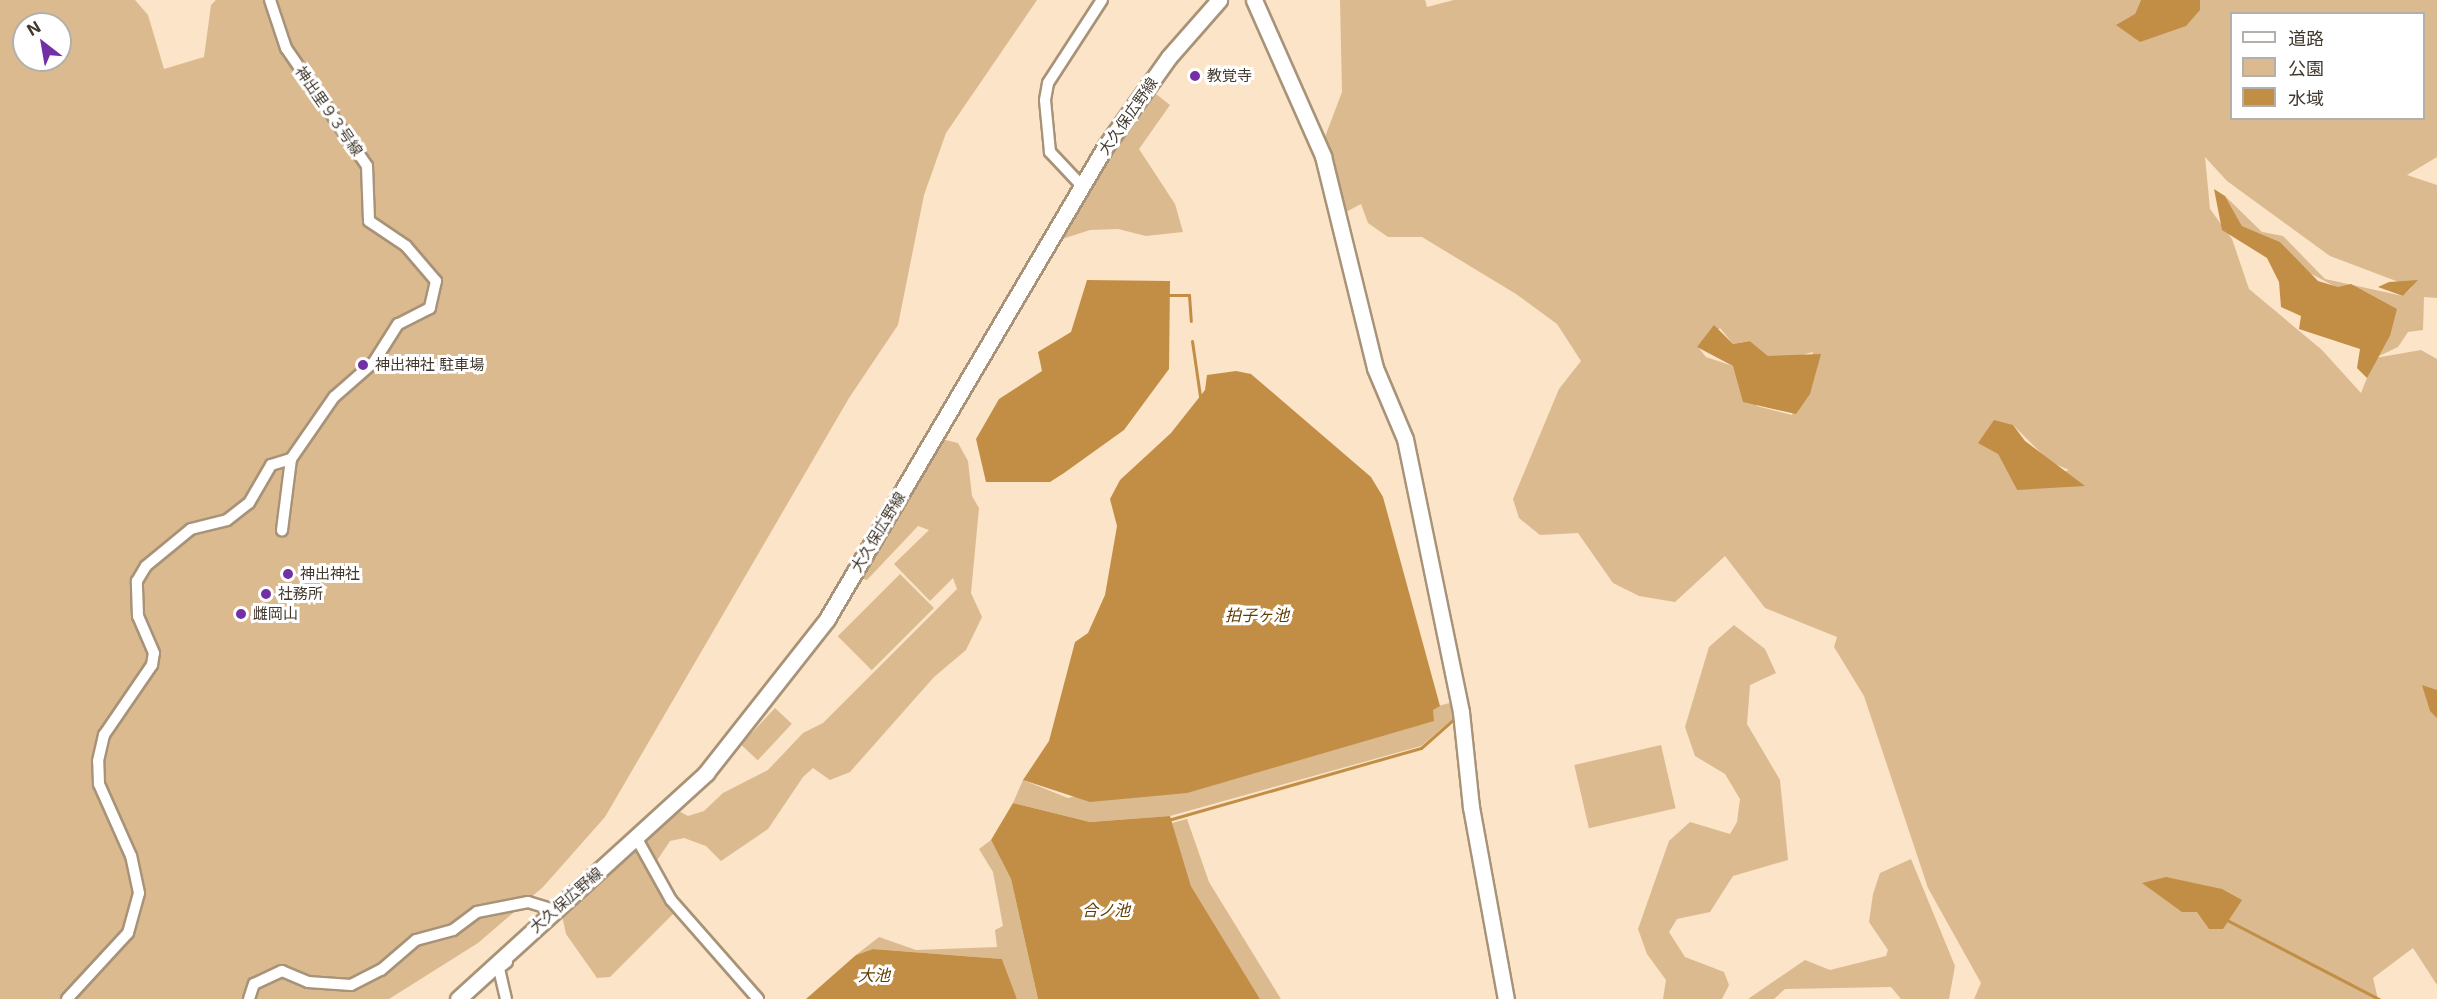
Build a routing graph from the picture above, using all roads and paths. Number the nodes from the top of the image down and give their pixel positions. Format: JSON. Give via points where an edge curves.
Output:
{"nodes":[{"id":1,"x":270,"y":0,"type":"edge"},
{"id":2,"x":1102,"y":0,"type":"edge"},
{"id":3,"x":1219,"y":0,"type":"edge"},
{"id":4,"x":1254,"y":0,"type":"edge"},
{"id":5,"x":1082,"y":186,"type":"junction"},
{"id":6,"x":291,"y":459,"type":"junction"},
{"id":7,"x":282,"y":530,"type":"dead end"},
{"id":8,"x":637,"y":839,"type":"junction"},
{"id":9,"x":557,"y":907,"type":"junction"},
{"id":10,"x":67,"y":999,"type":"edge"},
{"id":11,"x":249,"y":999,"type":"edge"},
{"id":12,"x":458,"y":999,"type":"edge"},
{"id":13,"x":506,"y":999,"type":"edge"},
{"id":14,"x":758,"y":999,"type":"edge"},
{"id":15,"x":1506,"y":999,"type":"edge"}],
"edges":[{"from":1,"to":6,"type":"street","name":"神出里９３号線","via":[[286,48],[367,166],[369,221],[429,267],[436,281],[435,302],[398,324],[374,362],[334,397]]},
{"from":2,"to":5,"type":"street","via":[[1048,83],[1046,100],[1050,152]]},
{"from":3,"to":5,"type":"street","name":"大久保広野線","via":[[1169,57]]},
{"from":4,"to":15,"type":"street","via":[[1315,139],[1375,368],[1405,439],[1461,712],[1474,828]]},
{"from":5,"to":8,"type":"street","name":"大久保広野線","via":[[826,619],[706,773]]},
{"from":6,"to":7,"type":"street"},
{"from":6,"to":10,"type":"street","via":[[272,465],[249,503],[228,520],[190,529],[146,566],[137,581],[138,616],[154,653],[152,665],[98,749],[99,784],[138,877],[128,933]]},
{"from":8,"to":9,"type":"street","name":"大久保広野線"},
{"from":8,"to":14,"type":"street","via":[[671,900]]},
{"from":9,"to":11,"type":"street","via":[[528,902],[477,912],[453,930],[416,940],[381,970],[351,985],[308,982],[282,971],[265,975],[254,984]]},
{"from":9,"to":12,"type":"street","name":"大久保広野線"},
{"from":9,"to":13,"type":"street","via":[[560,916],[499,968]]}]}
